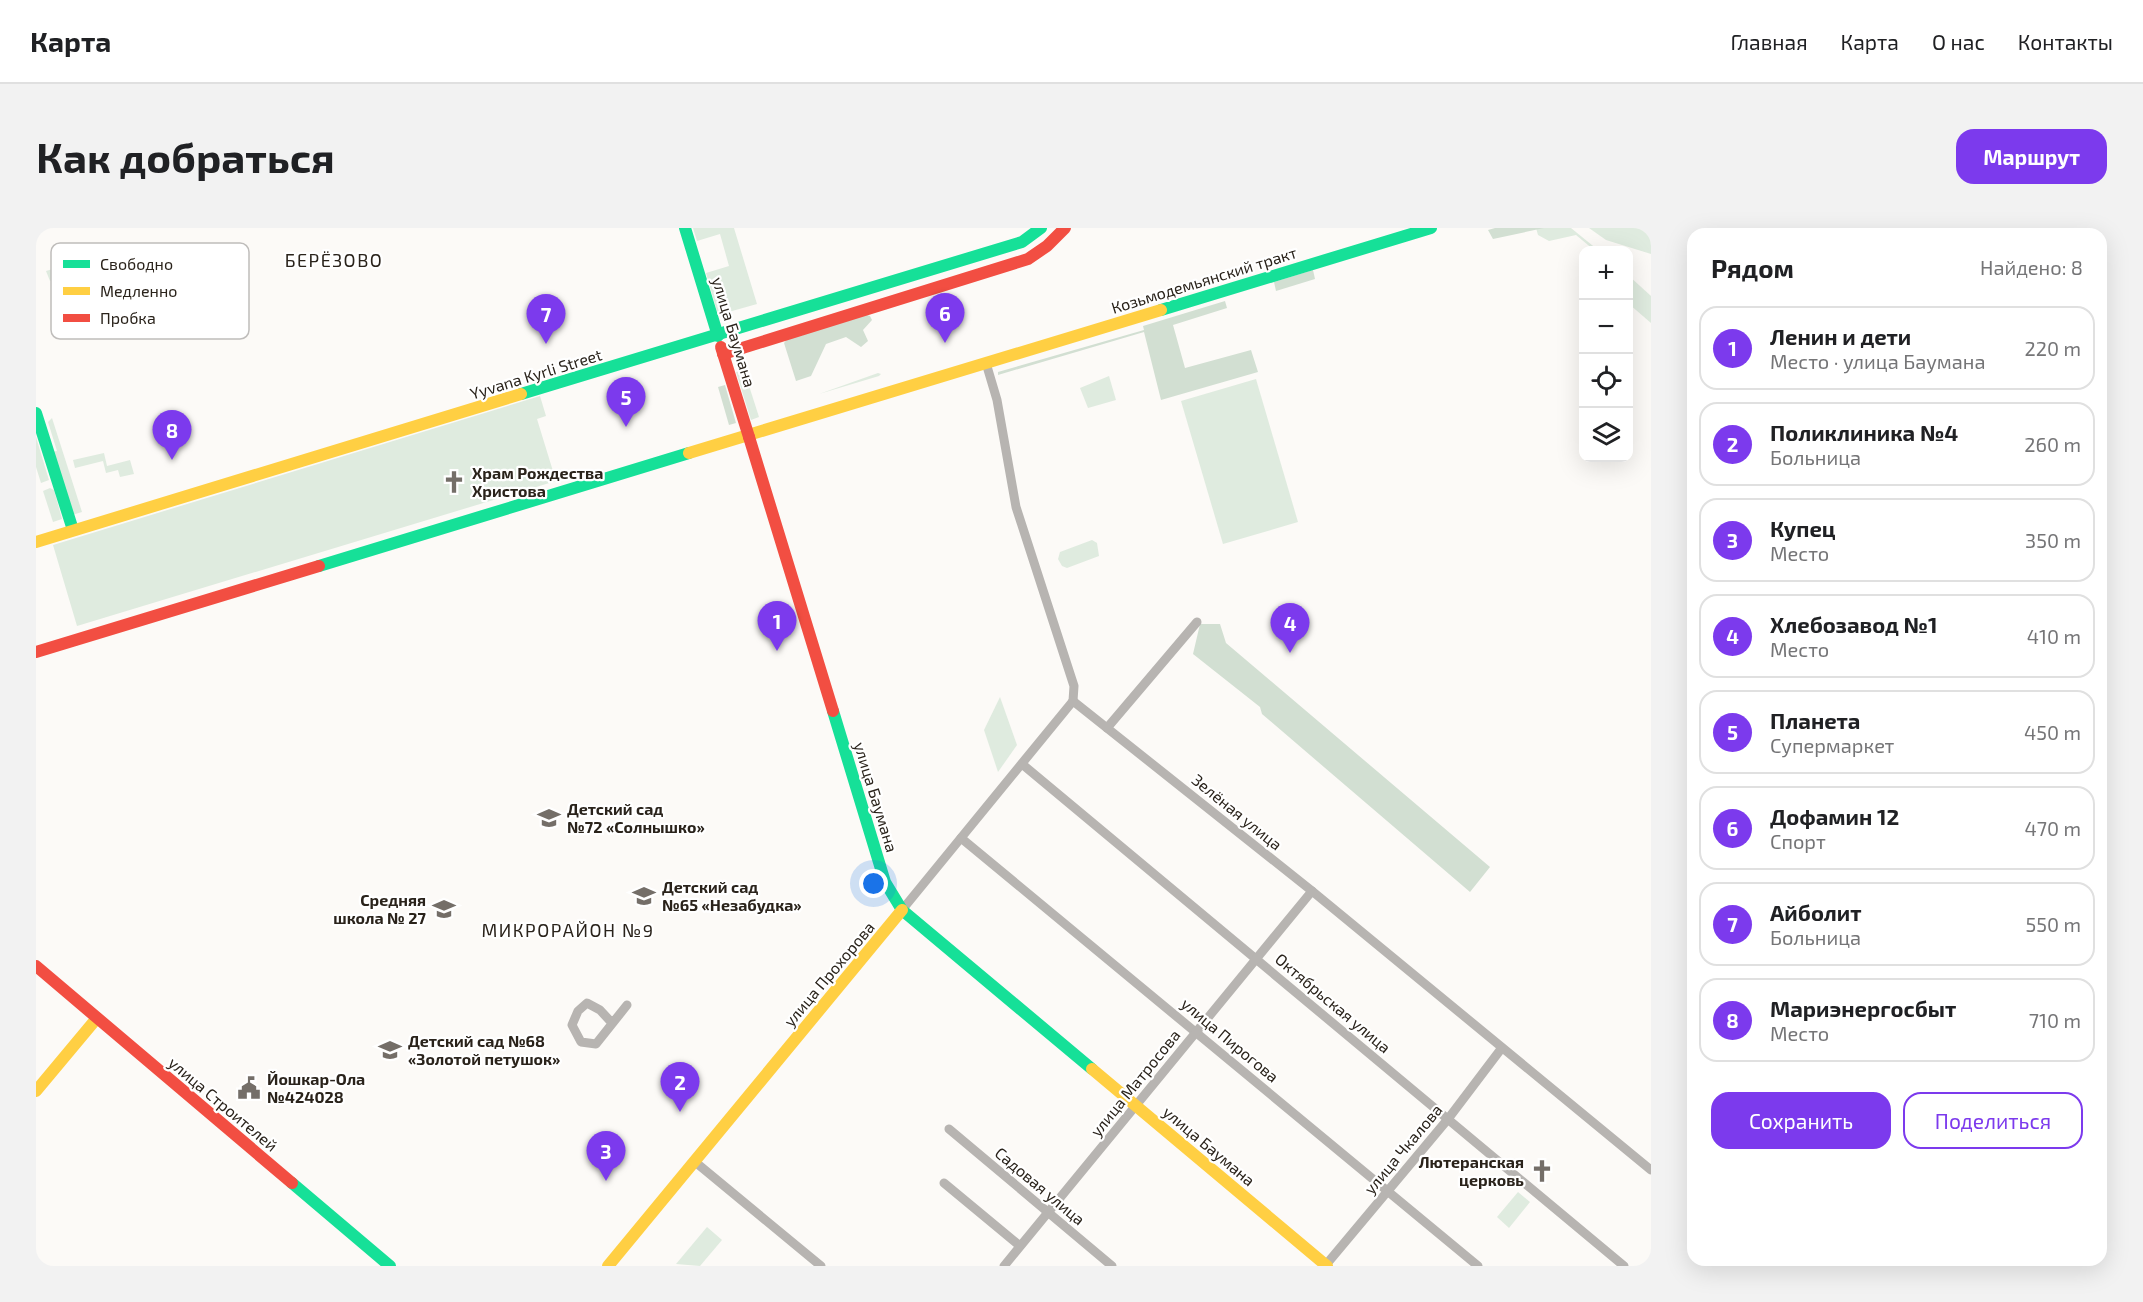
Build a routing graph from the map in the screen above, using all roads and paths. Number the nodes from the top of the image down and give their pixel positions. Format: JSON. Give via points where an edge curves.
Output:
{"nodes":[{"id":1,"x":685,"y":228,"type":"edge"},
{"id":2,"x":1041,"y":228,"type":"edge"},
{"id":3,"x":1065,"y":228,"type":"edge"},
{"id":4,"x":1431,"y":228,"type":"edge"},
{"id":5,"x":860,"y":292,"type":"junction"},
{"id":6,"x":865,"y":309,"type":"junction"},
{"id":7,"x":718,"y":336,"type":"junction"},
{"id":8,"x":723,"y":354,"type":"junction"},
{"id":9,"x":986,"y":363,"type":"junction"},
{"id":10,"x":36,"y":413,"type":"edge"},
{"id":11,"x":749,"y":437,"type":"junction"},
{"id":12,"x":73,"y":530,"type":"junction"},
{"id":13,"x":36,"y":542,"type":"edge"},
{"id":14,"x":1197,"y":622,"type":"dead end"},
{"id":15,"x":36,"y":652,"type":"edge"},
{"id":16,"x":1073,"y":701,"type":"junction"},
{"id":17,"x":1107,"y":728,"type":"junction"},
{"id":18,"x":1022,"y":764,"type":"junction"},
{"id":19,"x":961,"y":838,"type":"junction"},
{"id":20,"x":1312,"y":891,"type":"junction"},
{"id":21,"x":902,"y":910,"type":"junction"},
{"id":22,"x":1256,"y":959,"type":"junction"},
{"id":23,"x":36,"y":966,"type":"edge"},
{"id":24,"x":627,"y":1005,"type":"dead end"},
{"id":25,"x":97,"y":1018,"type":"junction"},
{"id":26,"x":612,"y":1023,"type":"junction"},
{"id":27,"x":1196,"y":1032,"type":"junction"},
{"id":28,"x":1501,"y":1049,"type":"junction"},
{"id":29,"x":36,"y":1091,"type":"edge"},
{"id":30,"x":1136,"y":1106,"type":"junction"},
{"id":31,"x":1449,"y":1119,"type":"junction"},
{"id":32,"x":949,"y":1129,"type":"dead end"},
{"id":33,"x":694,"y":1161,"type":"junction"},
{"id":34,"x":1651,"y":1170,"type":"edge"},
{"id":35,"x":944,"y":1183,"type":"dead end"},
{"id":36,"x":1388,"y":1191,"type":"junction"},
{"id":37,"x":1048,"y":1213,"type":"junction"},
{"id":38,"x":1020,"y":1246,"type":"junction"},
{"id":39,"x":390,"y":1266,"type":"edge"},
{"id":40,"x":608,"y":1266,"type":"edge"},
{"id":41,"x":821,"y":1266,"type":"edge"},
{"id":42,"x":1004,"y":1266,"type":"edge"},
{"id":43,"x":1112,"y":1266,"type":"edge"},
{"id":44,"x":1326,"y":1266,"type":"edge"},
{"id":45,"x":1478,"y":1266,"type":"edge"},
{"id":46,"x":1624,"y":1266,"type":"edge"}],
"edges":[{"from":1,"to":7,"type":"main road","name":"улица Баумана"},
{"from":2,"to":5,"type":"main road","name":"Yyvana Kyrli Street","via":[[1022,242]]},
{"from":3,"to":6,"type":"main road","via":[[1028,260]]},
{"from":4,"to":9,"type":"main road","name":"Козьмодемьянский тракт"},
{"from":5,"to":6,"type":"main road"},
{"from":5,"to":7,"type":"main road","name":"Yyvana Kyrli Street"},
{"from":6,"to":8,"type":"main road"},
{"from":7,"to":8,"type":"main road","name":"улица Баумана"},
{"from":7,"to":12,"type":"main road","name":"Yyvana Kyrli Street"},
{"from":8,"to":11,"type":"main road","name":"улица Баумана"},
{"from":9,"to":11,"type":"main road"},
{"from":9,"to":16,"type":"street","via":[[1016,507],[1074,686]]},
{"from":10,"to":12,"type":"main road"},
{"from":11,"to":15,"type":"main road"},
{"from":11,"to":21,"type":"main road","name":"улица Баумана","via":[[885,882]]},
{"from":12,"to":13,"type":"main road","name":"Yyvana Kyrli Street"},
{"from":14,"to":17,"type":"street"},
{"from":16,"to":17,"type":"street","name":"Зелёная улица"},
{"from":16,"to":18,"type":"street","name":"улица Прохорова"},
{"from":17,"to":20,"type":"street","name":"Зелёная улица"},
{"from":18,"to":19,"type":"street","name":"улица Прохорова"},
{"from":18,"to":22,"type":"street","name":"Октябрьская улица"},
{"from":19,"to":21,"type":"street","name":"улица Прохорова"},
{"from":19,"to":27,"type":"street","name":"улица Пирогова"},
{"from":20,"to":22,"type":"street","name":"улица Матросова"},
{"from":20,"to":28,"type":"street","name":"Зелёная улица"},
{"from":21,"to":30,"type":"main road","name":"улица Баумана"},
{"from":21,"to":33,"type":"main road","name":"улица Прохорова"},
{"from":22,"to":27,"type":"street","name":"улица Матросова"},
{"from":22,"to":31,"type":"street","name":"Октябрьская улица"},
{"from":23,"to":25,"type":"main road","name":"улица Строителей"},
{"from":24,"to":26,"type":"street"},
{"from":25,"to":29,"type":"main road"},
{"from":25,"to":39,"type":"main road","name":"улица Строителей"},
{"from":26,"to":26,"type":"street","via":[[596,1044],[581,1042],[572,1025],[587,1003]]},
{"from":27,"to":30,"type":"street","name":"улица Матросова"},
{"from":27,"to":36,"type":"street","name":"улица Пирогова"},
{"from":28,"to":31,"type":"street","name":"улица Чкалова"},
{"from":28,"to":34,"type":"street","name":"Зелёная улица"},
{"from":30,"to":37,"type":"street","name":"улица Матросова"},
{"from":30,"to":44,"type":"main road","name":"улица Баумана"},
{"from":31,"to":36,"type":"street","name":"улица Чкалова"},
{"from":31,"to":46,"type":"street","name":"Октябрьская улица"},
{"from":32,"to":37,"type":"street","name":"Садовая улица"},
{"from":33,"to":40,"type":"main road","name":"улица Прохорова"},
{"from":33,"to":41,"type":"street"},
{"from":35,"to":38,"type":"street"},
{"from":36,"to":44,"type":"street","name":"улица Чкалова"},
{"from":36,"to":45,"type":"street","name":"улица Пирогова"},
{"from":37,"to":38,"type":"street","name":"улица Матросова"},
{"from":37,"to":43,"type":"street","name":"Садовая улица"},
{"from":38,"to":42,"type":"street","name":"улица Матросова"}]}
